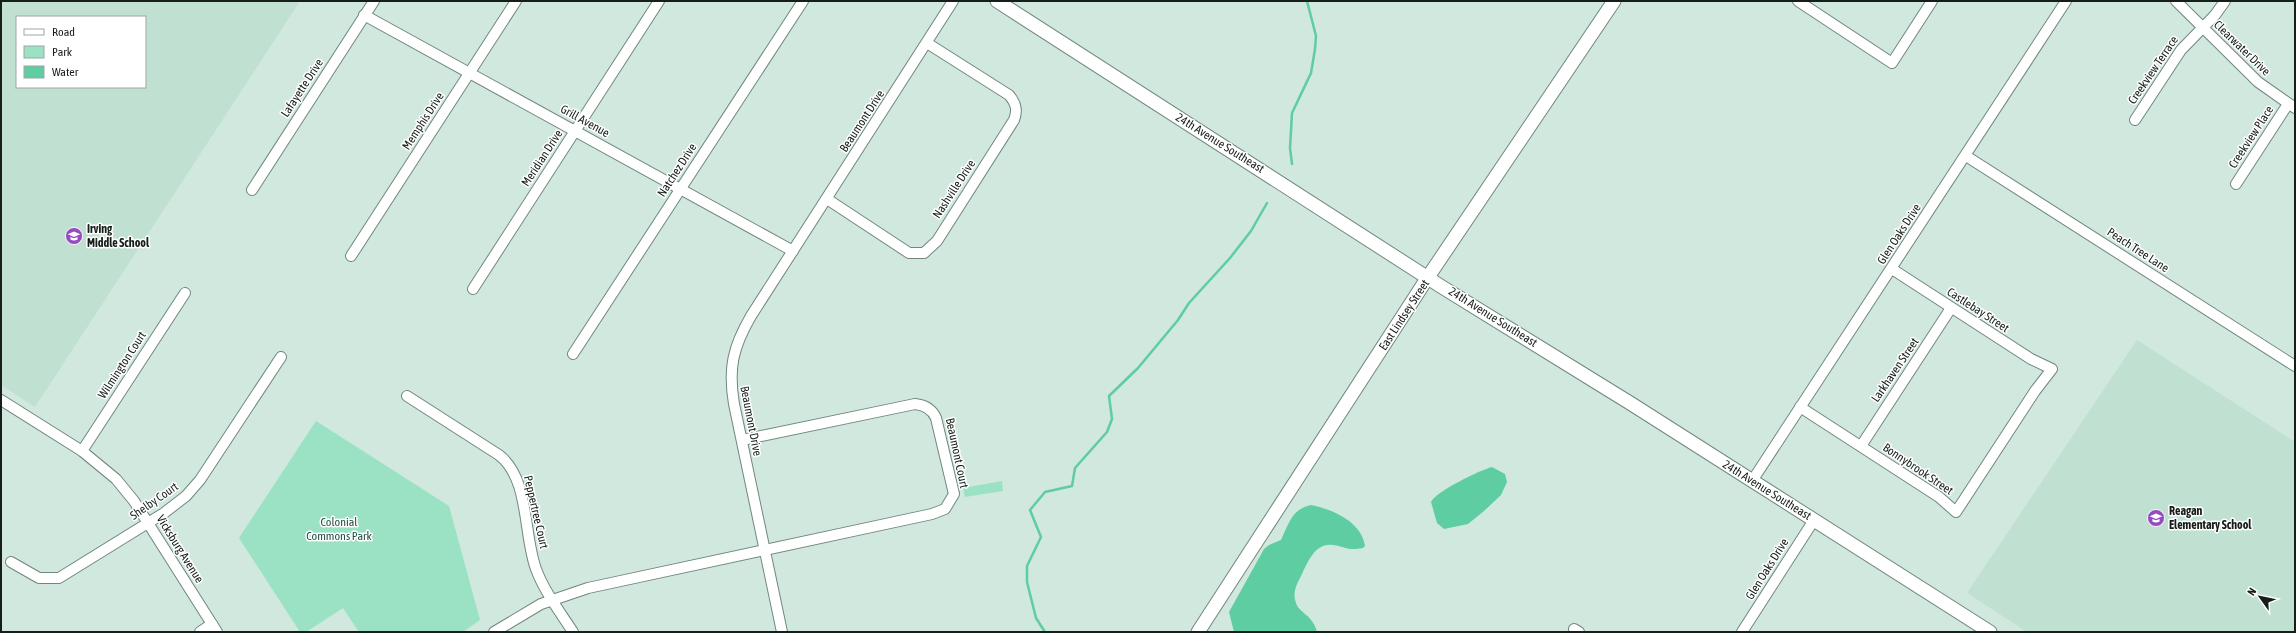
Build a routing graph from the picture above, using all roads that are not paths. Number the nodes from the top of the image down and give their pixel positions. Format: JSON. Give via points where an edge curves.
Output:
{"nodes":[{"id":1,"x":374,"y":1,"type":"edge"},
{"id":2,"x":516,"y":1,"type":"edge"},
{"id":3,"x":659,"y":1,"type":"edge"},
{"id":4,"x":803,"y":1,"type":"edge"},
{"id":5,"x":953,"y":1,"type":"edge"},
{"id":6,"x":997,"y":1,"type":"edge"},
{"id":7,"x":1614,"y":1,"type":"edge"},
{"id":8,"x":1798,"y":1,"type":"edge"},
{"id":9,"x":1932,"y":1,"type":"edge"},
{"id":10,"x":2066,"y":1,"type":"edge"},
{"id":11,"x":2176,"y":1,"type":"edge"},
{"id":12,"x":2225,"y":1,"type":"edge"},
{"id":13,"x":364,"y":15,"type":"junction"},
{"id":14,"x":2202,"y":27,"type":"junction"},
{"id":15,"x":928,"y":43,"type":"junction"},
{"id":16,"x":469,"y":73,"type":"junction"},
{"id":17,"x":2291,"y":106,"type":"edge"},
{"id":18,"x":2135,"y":120,"type":"dead end"},
{"id":19,"x":575,"y":130,"type":"junction"},
{"id":20,"x":1966,"y":156,"type":"junction"},
{"id":21,"x":2236,"y":184,"type":"dead end"},
{"id":22,"x":681,"y":188,"type":"junction"},
{"id":23,"x":252,"y":190,"type":"dead end"},
{"id":24,"x":827,"y":199,"type":"junction"},
{"id":25,"x":793,"y":250,"type":"junction"},
{"id":26,"x":351,"y":256,"type":"dead end"},
{"id":27,"x":1892,"y":269,"type":"junction"},
{"id":28,"x":1428,"y":277,"type":"junction"},
{"id":29,"x":473,"y":289,"type":"dead end"},
{"id":30,"x":185,"y":292,"type":"dead end"},
{"id":31,"x":1951,"y":308,"type":"junction"},
{"id":32,"x":573,"y":354,"type":"dead end"},
{"id":33,"x":281,"y":356,"type":"dead end"},
{"id":34,"x":2295,"y":366,"type":"edge"},
{"id":35,"x":2052,"y":369,"type":"joint"},
{"id":36,"x":407,"y":396,"type":"dead end"},
{"id":37,"x":1,"y":400,"type":"edge"},
{"id":38,"x":1800,"y":407,"type":"junction"},
{"id":39,"x":742,"y":440,"type":"junction"},
{"id":40,"x":1861,"y":446,"type":"junction"},
{"id":41,"x":82,"y":451,"type":"junction"},
{"id":42,"x":1752,"y":481,"type":"junction"},
{"id":43,"x":1814,"y":520,"type":"junction"},
{"id":44,"x":147,"y":523,"type":"junction"},
{"id":45,"x":764,"y":551,"type":"junction"},
{"id":46,"x":11,"y":562,"type":"dead end"},
{"id":47,"x":553,"y":600,"type":"junction"},
{"id":48,"x":214,"y":628,"type":"edge"},
{"id":49,"x":200,"y":632,"type":"edge"},
{"id":50,"x":494,"y":632,"type":"edge"},
{"id":51,"x":572,"y":632,"type":"edge"},
{"id":52,"x":782,"y":632,"type":"edge"},
{"id":53,"x":1198,"y":632,"type":"edge"},
{"id":54,"x":1742,"y":632,"type":"edge"},
{"id":55,"x":1990,"y":632,"type":"edge"}],
"edges":[{"from":1,"to":13,"type":"street","name":"Lafayette Drive"},
{"from":2,"to":16,"type":"street","name":"Memphis Drive"},
{"from":3,"to":19,"type":"street","name":"Meridian Drive"},
{"from":4,"to":22,"type":"street","name":"Natchez Drive"},
{"from":5,"to":15,"type":"street","name":"Beaumont Drive"},
{"from":6,"to":28,"type":"street","name":"24th Avenue Southeast"},
{"from":7,"to":28,"type":"street","name":"East Lindsey Street"},
{"from":8,"to":9,"type":"street","via":[[1892,63]]},
{"from":10,"to":20,"type":"street","name":"Glen Oaks Drive"},
{"from":11,"to":14,"type":"street","name":"Clearwater Drive"},
{"from":12,"to":14,"type":"street","name":"Creekview Terrace"},
{"from":13,"to":16,"type":"street","name":"Grill Avenue"},
{"from":13,"to":23,"type":"street","name":"Lafayette Drive"},
{"from":14,"to":17,"type":"street","name":"Clearwater Drive","via":[[2258,82]]},
{"from":14,"to":18,"type":"street","name":"Creekview Terrace","via":[[2175,57]]},
{"from":15,"to":24,"type":"street","name":"Beaumont Drive"},
{"from":15,"to":24,"type":"street","name":"Nashville Drive","via":[[1009,95],[1016,105],[1014,120],[933,246],[924,253],[914,254]]},
{"from":16,"to":19,"type":"street","name":"Grill Avenue"},
{"from":16,"to":26,"type":"street","name":"Memphis Drive"},
{"from":17,"to":21,"type":"street","name":"Creekview Place"},
{"from":19,"to":22,"type":"street","name":"Grill Avenue"},
{"from":19,"to":29,"type":"street","name":"Meridian Drive"},
{"from":20,"to":27,"type":"street","name":"Glen Oaks Drive"},
{"from":20,"to":34,"type":"street","name":"Peach Tree Lane"},
{"from":22,"to":25,"type":"street","name":"Grill Avenue"},
{"from":22,"to":32,"type":"street","name":"Natchez Drive"},
{"from":24,"to":25,"type":"street","name":"Beaumont Drive"},
{"from":25,"to":39,"type":"street","name":"Beaumont Drive","via":[[742,331],[733,355],[731,386]]},
{"from":27,"to":31,"type":"street","name":"Castlebay Street"},
{"from":27,"to":38,"type":"street","name":"Glen Oaks Drive"},
{"from":28,"to":42,"type":"street","name":"24th Avenue Southeast"},
{"from":28,"to":53,"type":"street","name":"East Lindsey Street"},
{"from":30,"to":41,"type":"street","name":"Wilmington Court"},
{"from":31,"to":35,"type":"street","name":"Castlebay Street","via":[[2031,359]]},
{"from":31,"to":40,"type":"street","name":"Larkhaven Street"},
{"from":33,"to":44,"type":"street","name":"Shelby Court","via":[[200,480],[186,496]]},
{"from":35,"to":40,"type":"street","name":"Bonnybrook Street","via":[[1956,512],[1939,497]]},
{"from":36,"to":47,"type":"street","name":"Peppertree Court","via":[[499,455],[509,465],[520,490],[536,568]]},
{"from":37,"to":41,"type":"street","name":"Vicksburg Avenue"},
{"from":38,"to":40,"type":"street","name":"Bonnybrook Street"},
{"from":38,"to":42,"type":"street","name":"Glen Oaks Drive"},
{"from":39,"to":45,"type":"street","name":"Beaumont Drive"},
{"from":39,"to":45,"type":"street","name":"Beaumont Court","via":[[915,404],[922,405],[931,410],[936,418],[954,494],[949,505],[940,512]]},
{"from":41,"to":44,"type":"street","name":"Vicksburg Avenue","via":[[116,479],[134,501]]},
{"from":42,"to":43,"type":"street","name":"24th Avenue Southeast"},
{"from":43,"to":54,"type":"street","name":"Glen Oaks Drive"},
{"from":43,"to":55,"type":"street","name":"24th Avenue Southeast"},
{"from":44,"to":46,"type":"street","name":"Shelby Court","via":[[59,578],[39,578]]},
{"from":44,"to":48,"type":"street","name":"Vicksburg Avenue"},
{"from":45,"to":47,"type":"street","via":[[616,581]]},
{"from":45,"to":52,"type":"street","name":"Beaumont Drive"},
{"from":47,"to":50,"type":"street"},
{"from":47,"to":51,"type":"street","name":"Peppertree Court"},
{"from":48,"to":49,"type":"street"}]}
